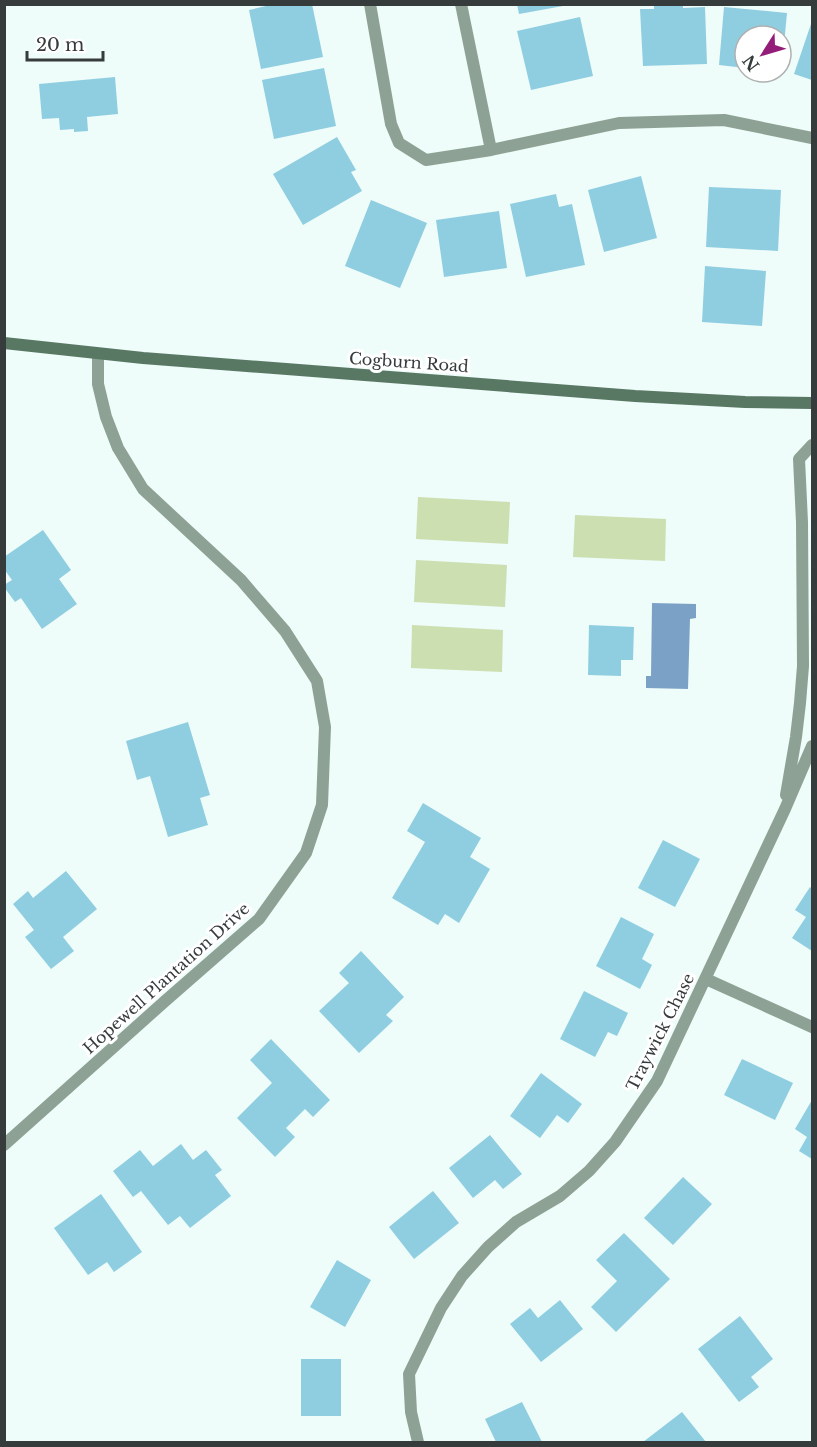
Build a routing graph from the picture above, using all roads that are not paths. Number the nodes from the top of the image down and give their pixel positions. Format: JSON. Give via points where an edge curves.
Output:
{"nodes":[{"id":1,"x":370,"y":4,"type":"edge"},
{"id":2,"x":461,"y":4,"type":"edge"},
{"id":3,"x":813,"y":138,"type":"edge"},
{"id":4,"x":491,"y":150,"type":"junction"},
{"id":5,"x":4,"y":343,"type":"edge"},
{"id":6,"x":98,"y":354,"type":"junction"},
{"id":7,"x":813,"y":403,"type":"edge"},
{"id":8,"x":813,"y":446,"type":"edge"},
{"id":9,"x":808,"y":628,"type":"edge"},
{"id":10,"x":813,"y":746,"type":"edge"},
{"id":11,"x":783,"y":814,"type":"junction"},
{"id":12,"x":706,"y":979,"type":"junction"},
{"id":13,"x":813,"y":1027,"type":"edge"},
{"id":14,"x":4,"y":1145,"type":"edge"},
{"id":15,"x":418,"y":1443,"type":"edge"}],
"edges":[{"from":1,"to":4,"type":"street","via":[[391,124],[399,143],[426,160]]},
{"from":2,"to":4,"type":"street"},
{"from":3,"to":4,"type":"street","via":[[724,120],[619,123]]},
{"from":5,"to":6,"type":"street","name":"Cogburn Road"},
{"from":6,"to":7,"type":"street","name":"Cogburn Road","via":[[635,396]]},
{"from":6,"to":14,"type":"street","name":"Hopewell Plantation Drive","via":[[98,384],[106,417],[118,448],[143,489],[241,580],[285,631],[317,681],[325,727],[322,805],[306,853],[259,919]]},
{"from":8,"to":9,"type":"street","via":[[799,459]]},
{"from":9,"to":11,"type":"street"},
{"from":10,"to":11,"type":"street","name":"Traywick Chase"},
{"from":11,"to":12,"type":"street","name":"Traywick Chase"},
{"from":12,"to":13,"type":"street"},
{"from":12,"to":15,"type":"street","name":"Traywick Chase","via":[[657,1081],[615,1142],[560,1196],[516,1222],[488,1247],[441,1308],[409,1374]]}]}
